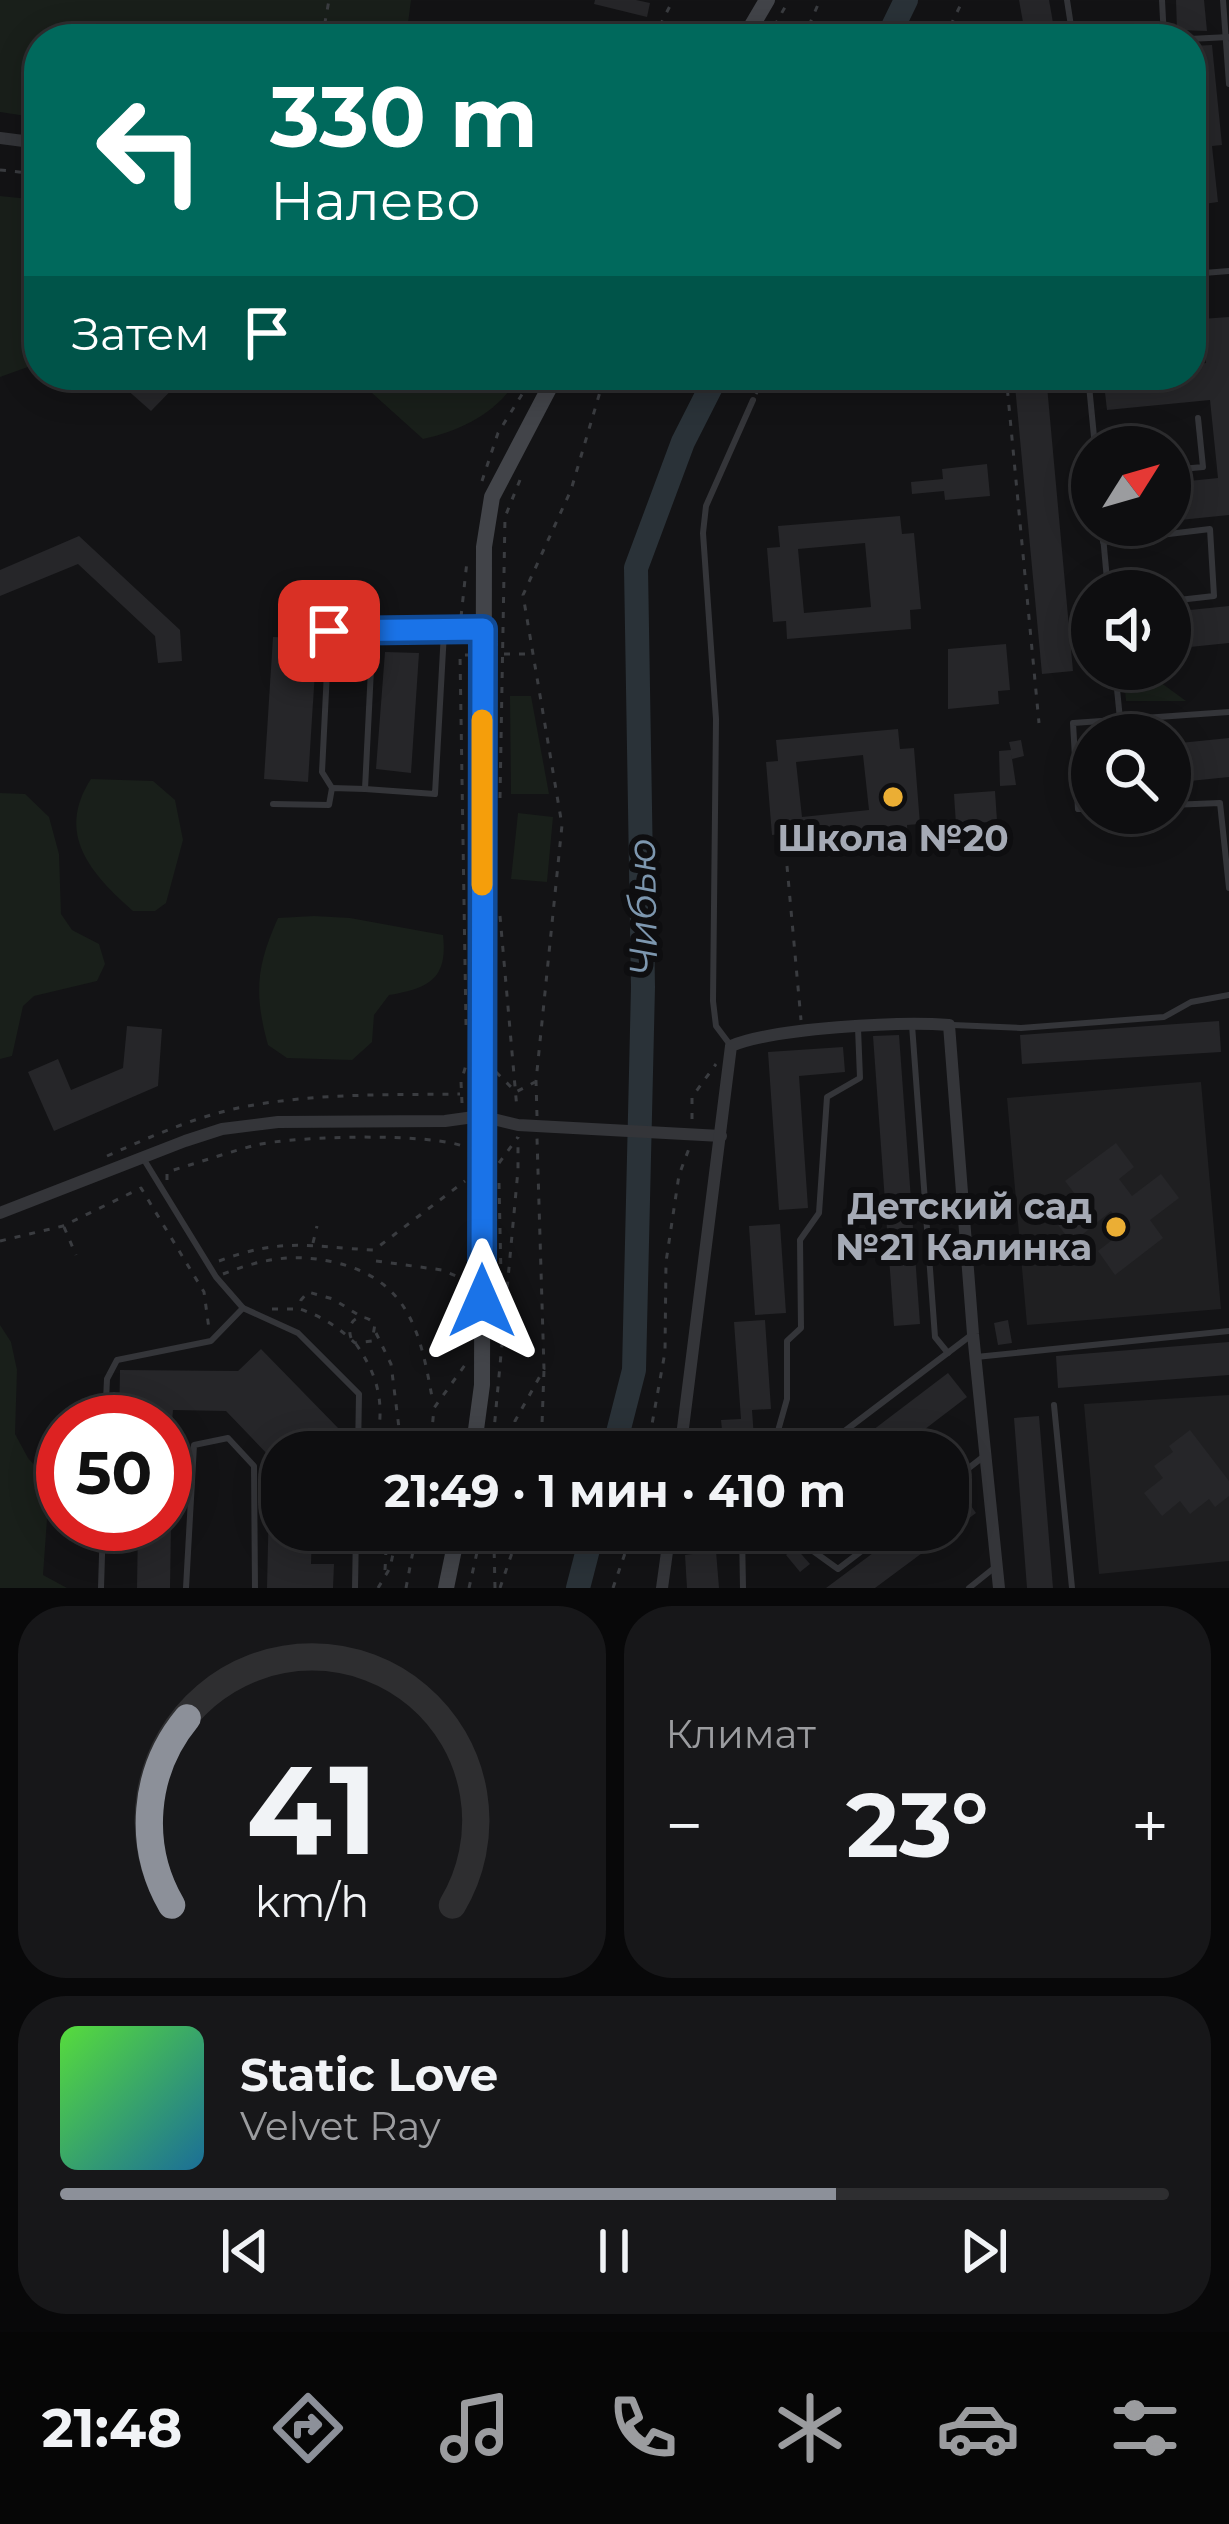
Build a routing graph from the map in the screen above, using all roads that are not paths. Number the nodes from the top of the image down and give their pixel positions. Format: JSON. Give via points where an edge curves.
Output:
{"nodes":[{"id":1,"x":1223,"y":0,"type":"edge"},
{"id":2,"x":1226,"y":37,"type":"edge"},
{"id":3,"x":1229,"y":84,"type":"edge"},
{"id":4,"x":548,"y":390,"type":"edge"},
{"id":5,"x":1089,"y":390,"type":"edge"},
{"id":6,"x":753,"y":400,"type":"road end"},
{"id":7,"x":1198,"y":418,"type":"dead end"},
{"id":8,"x":1092,"y":426,"type":"edge"},
{"id":9,"x":1191,"y":468,"type":"edge"},
{"id":10,"x":1191,"y":531,"type":"edge"},
{"id":11,"x":1191,"y":599,"type":"edge"},
{"id":12,"x":373,"y":628,"type":"junction"},
{"id":13,"x":483,"y":629,"type":"junction"},
{"id":14,"x":444,"y":632,"type":"junction"},
{"id":15,"x":1229,"y":712,"type":"edge"},
{"id":16,"x":1191,"y":714,"type":"edge"},
{"id":17,"x":332,"y":788,"type":"junction"},
{"id":18,"x":365,"y":789,"type":"junction"},
{"id":19,"x":273,"y":804,"type":"dead end"},
{"id":20,"x":1191,"y":804,"type":"edge"},
{"id":21,"x":1229,"y":888,"type":"edge"},
{"id":22,"x":1229,"y":995,"type":"edge"},
{"id":23,"x":912,"y":1025,"type":"junction"},
{"id":24,"x":949,"y":1025,"type":"junction"},
{"id":25,"x":858,"y":1028,"type":"junction"},
{"id":26,"x":731,"y":1046,"type":"junction"},
{"id":27,"x":481,"y":1116,"type":"junction"},
{"id":28,"x":721,"y":1136,"type":"junction"},
{"id":29,"x":143,"y":1159,"type":"junction"},
{"id":30,"x":0,"y":1214,"type":"edge"},
{"id":31,"x":243,"y":1308,"type":"junction"},
{"id":32,"x":1229,"y":1331,"type":"edge"},
{"id":33,"x":973,"y":1334,"type":"junction"},
{"id":34,"x":948,"y":1353,"type":"junction"},
{"id":35,"x":975,"y":1357,"type":"junction"},
{"id":36,"x":106,"y":1395,"type":"edge"},
{"id":37,"x":1054,"y":1405,"type":"dead end"},
{"id":38,"x":358,"y":1431,"type":"edge"},
{"id":39,"x":476,"y":1431,"type":"edge"},
{"id":40,"x":683,"y":1431,"type":"edge"},
{"id":41,"x":778,"y":1431,"type":"edge"},
{"id":42,"x":845,"y":1431,"type":"edge"},
{"id":43,"x":986,"y":1455,"type":"junction"},
{"id":44,"x":969,"y":1468,"type":"edge"},
{"id":45,"x":102,"y":1551,"type":"edge"},
{"id":46,"x":356,"y":1551,"type":"edge"},
{"id":47,"x":454,"y":1551,"type":"edge"},
{"id":48,"x":668,"y":1551,"type":"edge"},
{"id":49,"x":742,"y":1551,"type":"edge"},
{"id":50,"x":813,"y":1551,"type":"edge"},
{"id":51,"x":862,"y":1551,"type":"edge"},
{"id":52,"x":997,"y":1565,"type":"junction"},
{"id":53,"x":101,"y":1588,"type":"edge"},
{"id":54,"x":186,"y":1588,"type":"edge"},
{"id":55,"x":255,"y":1588,"type":"edge"},
{"id":56,"x":355,"y":1588,"type":"edge"},
{"id":57,"x":446,"y":1588,"type":"edge"},
{"id":58,"x":662,"y":1588,"type":"edge"},
{"id":59,"x":743,"y":1588,"type":"edge"},
{"id":60,"x":968,"y":1588,"type":"edge"},
{"id":61,"x":999,"y":1588,"type":"edge"},
{"id":62,"x":1072,"y":1588,"type":"edge"}],
"edges":[{"from":1,"to":2,"type":"lane"},
{"from":2,"to":3,"type":"lane"},
{"from":4,"to":13,"type":"main road","via":[[492,497]]},
{"from":5,"to":8,"type":"lane"},
{"from":6,"to":26,"type":"lane","via":[[706,506],[703,533],[716,719],[712,1001],[716,1026]]},
{"from":7,"to":9,"type":"lane","via":[[1203,467]]},
{"from":10,"to":11,"type":"lane","via":[[1210,529],[1214,596]]},
{"from":12,"to":14,"type":"lane"},
{"from":12,"to":17,"type":"lane","via":[[329,631],[322,772]]},
{"from":12,"to":18,"type":"lane"},
{"from":13,"to":14,"type":"lane"},
{"from":13,"to":27,"type":"main road","via":[[472,1072]]},
{"from":14,"to":18,"type":"lane","via":[[435,794]]},
{"from":15,"to":16,"type":"lane"},
{"from":17,"to":18,"type":"lane"},
{"from":17,"to":19,"type":"lane","via":[[329,805]]},
{"from":20,"to":21,"type":"lane","via":[[1220,803]]},
{"from":22,"to":24,"type":"lane","via":[[1164,1017]]},
{"from":23,"to":24,"type":"street"},
{"from":23,"to":25,"type":"street"},
{"from":23,"to":34,"type":"lane","via":[[935,1337]]},
{"from":24,"to":33,"type":"street"},
{"from":25,"to":26,"type":"street"},
{"from":25,"to":41,"type":"lane","via":[[860,1078],[827,1096],[819,1213],[800,1240],[801,1328],[787,1341]]},
{"from":26,"to":28,"type":"street"},
{"from":27,"to":28,"type":"street","via":[[518,1131]]},
{"from":27,"to":29,"type":"street","via":[[222,1129]]},
{"from":27,"to":39,"type":"main road"},
{"from":28,"to":40,"type":"street"},
{"from":29,"to":30,"type":"street"},
{"from":29,"to":31,"type":"lane"},
{"from":31,"to":36,"type":"lane","via":[[211,1341],[117,1360]]},
{"from":31,"to":38,"type":"lane","via":[[298,1333],[359,1394]]},
{"from":32,"to":35,"type":"lane"},
{"from":33,"to":34,"type":"lane"},
{"from":33,"to":35,"type":"street"},
{"from":34,"to":42,"type":"lane"},
{"from":35,"to":43,"type":"street"},
{"from":37,"to":62,"type":"lane"},
{"from":43,"to":44,"type":"lane"},
{"from":43,"to":52,"type":"street"},
{"from":45,"to":53,"type":"lane"},
{"from":46,"to":56,"type":"lane"},
{"from":47,"to":57,"type":"main road"},
{"from":48,"to":58,"type":"street"},
{"from":49,"to":59,"type":"lane"},
{"from":50,"to":51,"type":"lane","via":[[838,1569]]},
{"from":52,"to":60,"type":"lane"},
{"from":52,"to":61,"type":"street"},
{"from":54,"to":55,"type":"lane","via":[[194,1445],[228,1438],[254,1466]]}]}
